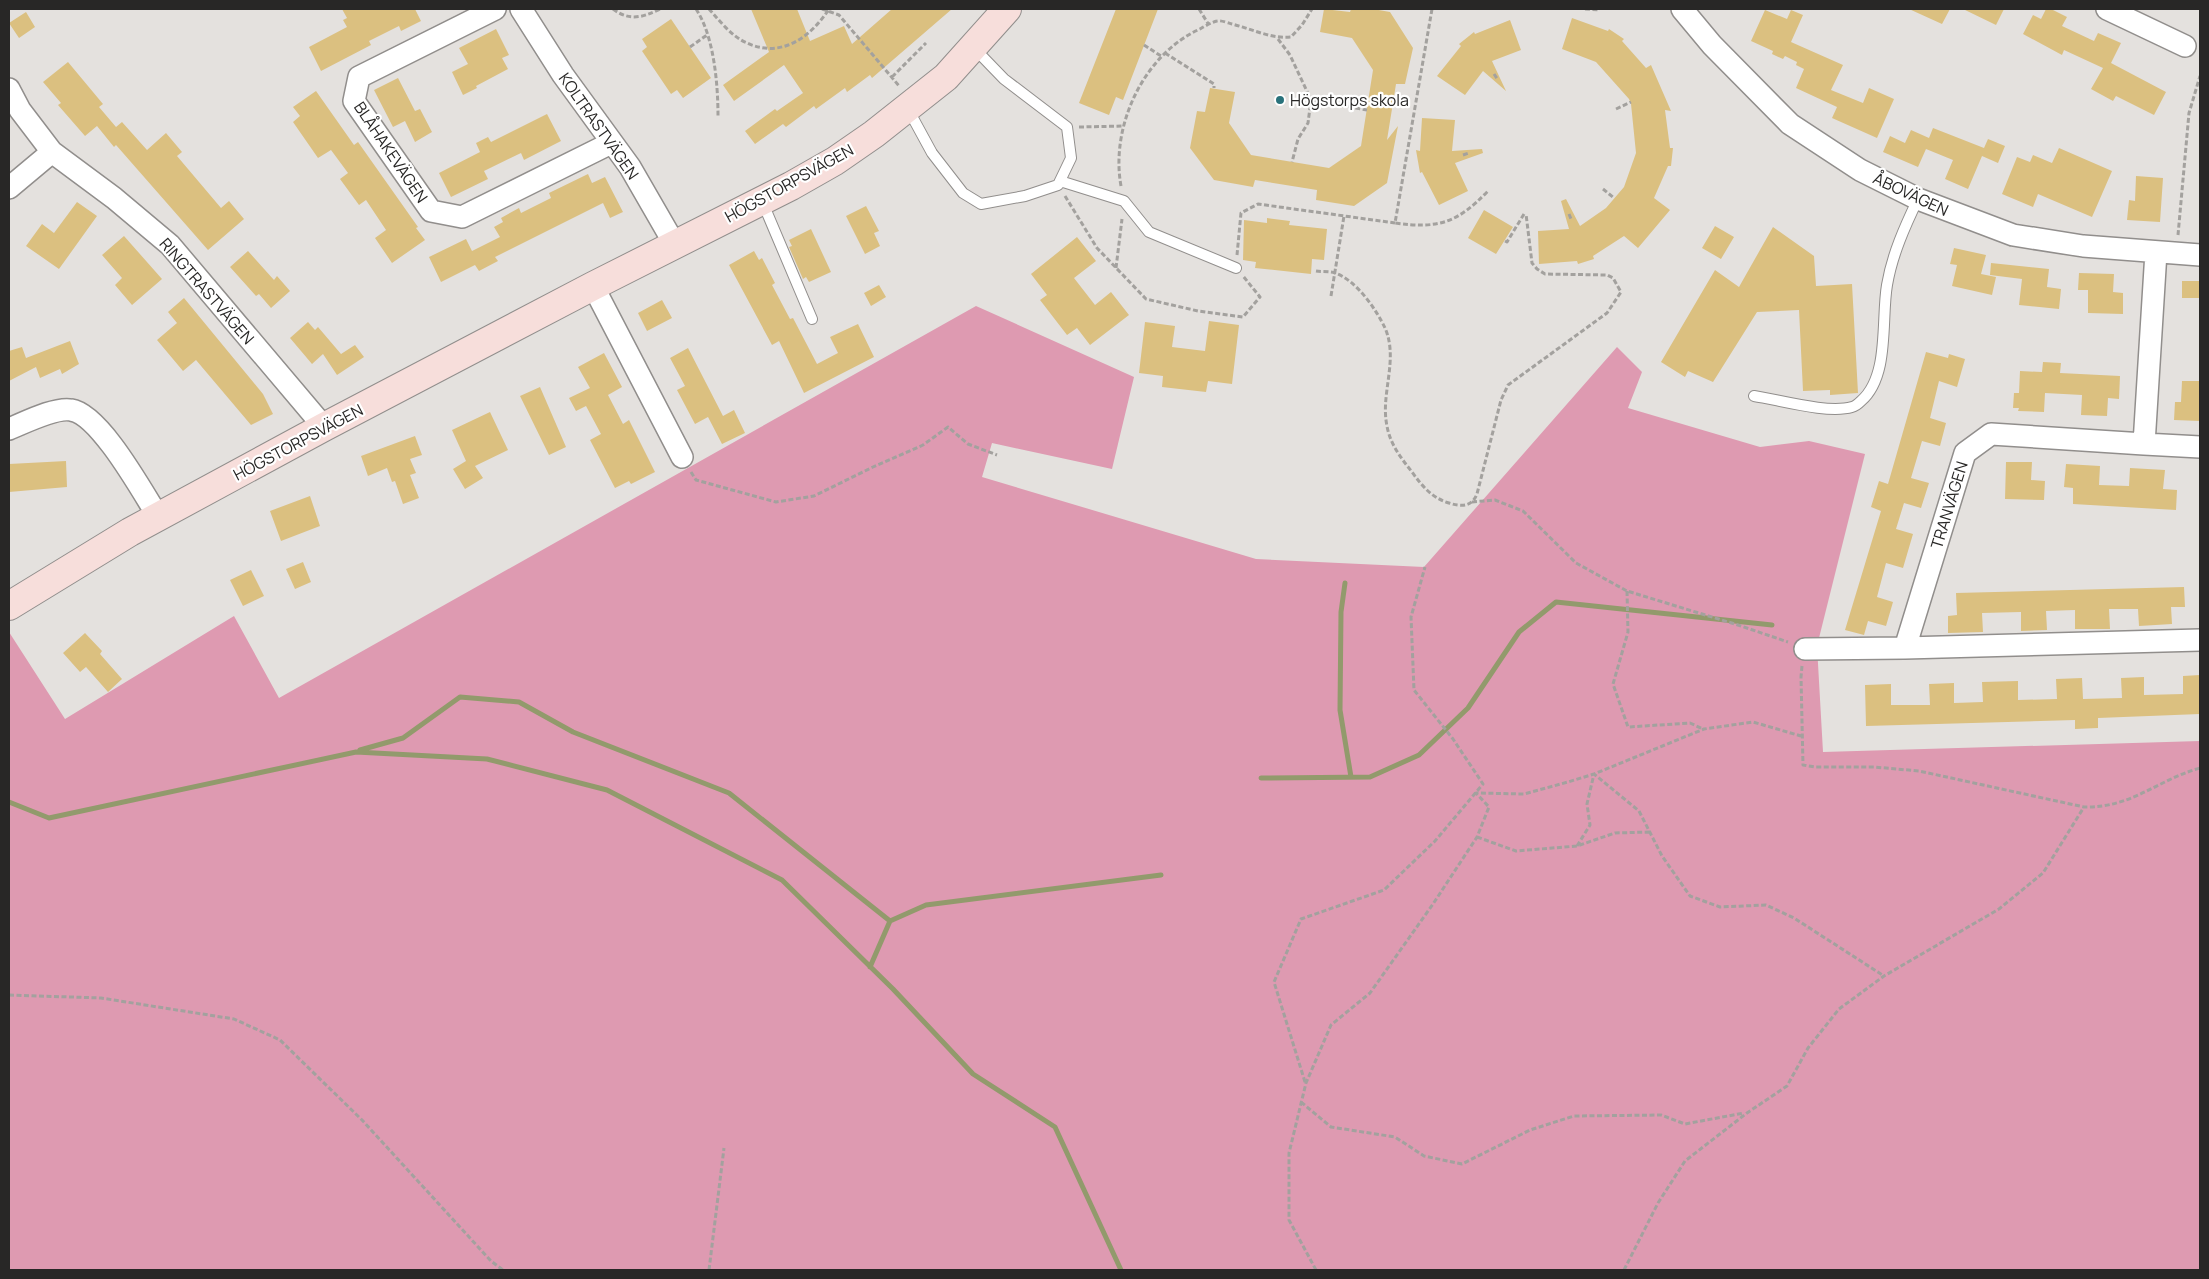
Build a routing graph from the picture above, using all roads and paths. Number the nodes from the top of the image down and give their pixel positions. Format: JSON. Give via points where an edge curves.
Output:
{"nodes":[{"id":1,"x":495,"y":9,"type":"edge"},
{"id":2,"x":521,"y":9,"type":"edge"},
{"id":3,"x":613,"y":9,"type":"edge"},
{"id":4,"x":660,"y":9,"type":"edge"},
{"id":5,"x":696,"y":9,"type":"edge"},
{"id":6,"x":709,"y":9,"type":"edge"},
{"id":7,"x":822,"y":9,"type":"edge"},
{"id":8,"x":1007,"y":9,"type":"edge"},
{"id":9,"x":1199,"y":9,"type":"edge"},
{"id":10,"x":1312,"y":9,"type":"edge"},
{"id":11,"x":1432,"y":9,"type":"edge"},
{"id":12,"x":1586,"y":9,"type":"edge"},
{"id":13,"x":1682,"y":9,"type":"edge"},
{"id":14,"x":2107,"y":9,"type":"edge"},
{"id":15,"x":828,"y":10,"type":"edge"},
{"id":16,"x":1600,"y":10,"type":"edge"},
{"id":17,"x":1209,"y":25,"type":"junction"},
{"id":18,"x":707,"y":35,"type":"junction"},
{"id":19,"x":1278,"y":38,"type":"junction"},
{"id":20,"x":926,"y":43,"type":"dead end"},
{"id":21,"x":1144,"y":45,"type":"dead end"},
{"id":22,"x":2185,"y":46,"type":"dead end"},
{"id":23,"x":690,"y":47,"type":"dead end"},
{"id":24,"x":973,"y":47,"type":"junction"},
{"id":25,"x":1165,"y":53,"type":"junction"},
{"id":26,"x":1161,"y":56,"type":"junction"},
{"id":27,"x":1494,"y":74,"type":"dead end"},
{"id":28,"x":2200,"y":76,"type":"edge"},
{"id":29,"x":892,"y":77,"type":"junction"},
{"id":30,"x":1498,"y":80,"type":"dead end"},
{"id":31,"x":1214,"y":88,"type":"dead end"},
{"id":32,"x":9,"y":89,"type":"edge"},
{"id":33,"x":1311,"y":100,"type":"junction"},
{"id":34,"x":1630,"y":102,"type":"dead end"},
{"id":35,"x":910,"y":105,"type":"junction"},
{"id":36,"x":1616,"y":109,"type":"dead end"},
{"id":37,"x":1367,"y":110,"type":"dead end"},
{"id":38,"x":718,"y":116,"type":"dead end"},
{"id":39,"x":1124,"y":126,"type":"junction"},
{"id":40,"x":1067,"y":127,"type":"junction"},
{"id":41,"x":611,"y":142,"type":"junction"},
{"id":42,"x":52,"y":152,"type":"junction"},
{"id":43,"x":1469,"y":153,"type":"dead end"},
{"id":44,"x":1462,"y":154,"type":"dead end"},
{"id":45,"x":1292,"y":162,"type":"dead end"},
{"id":46,"x":1059,"y":183,"type":"junction"},
{"id":47,"x":9,"y":188,"type":"edge"},
{"id":48,"x":1604,"y":189,"type":"dead end"},
{"id":49,"x":1488,"y":191,"type":"dead end"},
{"id":50,"x":1614,"y":198,"type":"dead end"},
{"id":51,"x":1918,"y":199,"type":"junction"},
{"id":52,"x":762,"y":200,"type":"junction"},
{"id":53,"x":1124,"y":201,"type":"junction"},
{"id":54,"x":1569,"y":214,"type":"dead end"},
{"id":55,"x":1344,"y":216,"type":"junction"},
{"id":56,"x":1571,"y":219,"type":"dead end"},
{"id":57,"x":1395,"y":223,"type":"junction"},
{"id":58,"x":1504,"y":241,"type":"dead end"},
{"id":59,"x":674,"y":244,"type":"junction"},
{"id":60,"x":2166,"y":253,"type":"junction"},
{"id":61,"x":2200,"y":255,"type":"edge"},
{"id":62,"x":1116,"y":268,"type":"junction"},
{"id":63,"x":1236,"y":268,"type":"junction"},
{"id":64,"x":1316,"y":271,"type":"dead end"},
{"id":65,"x":1334,"y":273,"type":"junction"},
{"id":66,"x":593,"y":286,"type":"junction"},
{"id":67,"x":1331,"y":296,"type":"dead end"},
{"id":68,"x":812,"y":319,"type":"dead end"},
{"id":69,"x":1754,"y":396,"type":"dead end"},
{"id":70,"x":324,"y":427,"type":"junction"},
{"id":71,"x":9,"y":428,"type":"edge"},
{"id":72,"x":2144,"y":444,"type":"junction"},
{"id":73,"x":2200,"y":447,"type":"edge"},
{"id":74,"x":998,"y":455,"type":"dead end"},
{"id":75,"x":682,"y":457,"type":"joint"},
{"id":76,"x":1472,"y":502,"type":"junction"},
{"id":77,"x":159,"y":518,"type":"junction"},
{"id":78,"x":1425,"y":566,"type":"dead end"},
{"id":79,"x":1627,"y":591,"type":"junction"},
{"id":80,"x":9,"y":606,"type":"edge"},
{"id":81,"x":2200,"y":640,"type":"edge"},
{"id":82,"x":1905,"y":648,"type":"junction"},
{"id":83,"x":1805,"y":649,"type":"junction"},
{"id":84,"x":1704,"y":729,"type":"junction"},
{"id":85,"x":1801,"y":736,"type":"junction"},
{"id":86,"x":2200,"y":768,"type":"edge"},
{"id":87,"x":1594,"y":774,"type":"junction"},
{"id":88,"x":1476,"y":793,"type":"junction"},
{"id":89,"x":2084,"y":807,"type":"junction"},
{"id":90,"x":1650,"y":832,"type":"junction"},
{"id":91,"x":1477,"y":837,"type":"junction"},
{"id":92,"x":1577,"y":846,"type":"junction"},
{"id":93,"x":1884,"y":976,"type":"junction"},
{"id":94,"x":9,"y":995,"type":"edge"},
{"id":95,"x":1306,"y":1083,"type":"junction"},
{"id":96,"x":1301,"y":1102,"type":"junction"},
{"id":97,"x":1747,"y":1113,"type":"junction"},
{"id":98,"x":724,"y":1148,"type":"dead end"},
{"id":99,"x":504,"y":1270,"type":"edge"},
{"id":100,"x":709,"y":1270,"type":"edge"},
{"id":101,"x":1316,"y":1270,"type":"edge"},
{"id":102,"x":1624,"y":1270,"type":"edge"}],
"edges":[{"from":1,"to":41,"type":"street","name":"BLÅHAKEVÄGEN","via":[[359,78],[354,101],[431,211],[462,218]]},
{"from":2,"to":41,"type":"street","name":"KOLTRASTVÄGEN","via":[[563,76]]},
{"from":3,"to":4,"type":"path","via":[[633,18]]},
{"from":5,"to":18,"type":"path"},
{"from":6,"to":15,"type":"path","via":[[745,43],[774,48],[798,42]]},
{"from":7,"to":15,"type":"path"},
{"from":8,"to":24,"type":"street","name":"HÖGSTORPSVÄGEN"},
{"from":9,"to":17,"type":"path"},
{"from":10,"to":19,"type":"path","via":[[1291,37]]},
{"from":11,"to":57,"type":"path"},
{"from":12,"to":16,"type":"path"},
{"from":13,"to":51,"type":"street","name":"ÅBOVÄGEN","via":[[1790,124],[1860,170]]},
{"from":14,"to":22,"type":"street"},
{"from":15,"to":29,"type":"path","via":[[839,14]]},
{"from":17,"to":19,"type":"path","via":[[1218,20]]},
{"from":17,"to":25,"type":"path","via":[[1187,34]]},
{"from":18,"to":23,"type":"path"},
{"from":18,"to":38,"type":"path","via":[[717,83]]},
{"from":19,"to":33,"type":"path","via":[[1290,55]]},
{"from":20,"to":29,"type":"path"},
{"from":21,"to":26,"type":"path"},
{"from":24,"to":35,"type":"street","name":"HÖGSTORPSVÄGEN","via":[[946,77]]},
{"from":24,"to":40,"type":"lane","via":[[1004,79]]},
{"from":25,"to":26,"type":"path"},
{"from":25,"to":31,"type":"path","via":[[1214,84]]},
{"from":26,"to":39,"type":"path","via":[[1137,90]]},
{"from":27,"to":30,"type":"path"},
{"from":28,"to":60,"type":"path","via":[[2189,113]]},
{"from":29,"to":35,"type":"path"},
{"from":32,"to":42,"type":"street","name":"RINGTRASTVÄGEN","via":[[20,110]]},
{"from":33,"to":37,"type":"path"},
{"from":33,"to":45,"type":"path","via":[[1308,123],[1298,139]]},
{"from":34,"to":36,"type":"path"},
{"from":35,"to":46,"type":"lane","via":[[932,153],[963,193],[981,204],[1025,196]]},
{"from":35,"to":52,"type":"street","name":"HÖGSTORPSVÄGEN","via":[[835,161]]},
{"from":39,"to":40,"type":"path"},
{"from":39,"to":53,"type":"path","via":[[1118,170]]},
{"from":40,"to":46,"type":"lane","via":[[1071,158]]},
{"from":41,"to":59,"type":"street","name":"KOLTRASTVÄGEN","via":[[630,167]]},
{"from":42,"to":47,"type":"street"},
{"from":42,"to":70,"type":"street","name":"RINGTRASTVÄGEN","via":[[170,245]]},
{"from":43,"to":44,"type":"path"},
{"from":46,"to":53,"type":"lane"},
{"from":46,"to":62,"type":"path","via":[[1097,248]]},
{"from":48,"to":50,"type":"path"},
{"from":49,"to":57,"type":"path","via":[[1460,217],[1417,226]]},
{"from":51,"to":60,"type":"street","name":"ÅBOVÄGEN","via":[[2013,236]]},
{"from":51,"to":69,"type":"lane","via":[[1902,232],[1887,285],[1878,372],[1870,393],[1854,407],[1828,409]]},
{"from":52,"to":59,"type":"street","name":"HÖGSTORPSVÄGEN"},
{"from":52,"to":68,"type":"lane"},
{"from":53,"to":62,"type":"path"},
{"from":53,"to":63,"type":"lane","via":[[1149,232]]},
{"from":54,"to":56,"type":"path"},
{"from":55,"to":57,"type":"path"},
{"from":55,"to":63,"type":"path","via":[[1258,204],[1241,213]]},
{"from":55,"to":65,"type":"path"},
{"from":58,"to":76,"type":"path","via":[[1507,242],[1525,214],[1532,263],[1537,269],[1545,274],[1607,275],[1613,278],[1621,292],[1607,313],[1508,385]]},
{"from":59,"to":66,"type":"street","name":"HÖGSTORPSVÄGEN"},
{"from":60,"to":61,"type":"street","name":"ÅBOVÄGEN"},
{"from":60,"to":72,"type":"street"},
{"from":62,"to":63,"type":"path","via":[[1146,299],[1243,317],[1260,297]]},
{"from":64,"to":65,"type":"path"},
{"from":65,"to":67,"type":"path"},
{"from":65,"to":76,"type":"path","via":[[1350,281],[1385,329],[1390,348],[1390,368],[1385,410],[1393,447],[1433,497],[1451,504],[1467,505]]},
{"from":66,"to":70,"type":"street","name":"HÖGSTORPSVÄGEN"},
{"from":66,"to":75,"type":"street"},
{"from":70,"to":77,"type":"street","name":"HÖGSTORPSVÄGEN"},
{"from":71,"to":77,"type":"street","via":[[63,410],[80,412],[117,453]]},
{"from":72,"to":73,"type":"street","name":"TRANVÄGEN"},
{"from":72,"to":82,"type":"street","name":"TRANVÄGEN","via":[[1991,434],[1965,453]]},
{"from":74,"to":75,"type":"path","via":[[968,444],[948,427],[923,444],[814,496],[776,502],[696,480]]},
{"from":76,"to":79,"type":"path","via":[[1495,500],[1523,511],[1576,563]]},
{"from":77,"to":80,"type":"street","name":"HÖGSTORPSVÄGEN","via":[[130,532]]},
{"from":78,"to":88,"type":"path","via":[[1411,617],[1414,690],[1483,784]]},
{"from":79,"to":83,"type":"path"},
{"from":79,"to":84,"type":"path","via":[[1628,632],[1613,684],[1628,727],[1690,723]]},
{"from":81,"to":82,"type":"street"},
{"from":82,"to":83,"type":"street"},
{"from":83,"to":85,"type":"path","via":[[1801,676]]},
{"from":84,"to":85,"type":"path","via":[[1753,722]]},
{"from":84,"to":87,"type":"path"},
{"from":85,"to":89,"type":"path","via":[[1803,765],[1919,771]]},
{"from":86,"to":89,"type":"path","via":[[2179,774],[2138,797],[2101,807]]},
{"from":87,"to":88,"type":"path","via":[[1524,794]]},
{"from":87,"to":90,"type":"path","via":[[1639,811]]},
{"from":87,"to":92,"type":"path","via":[[1587,804],[1590,825]]},
{"from":88,"to":91,"type":"path","via":[[1488,807]]},
{"from":88,"to":95,"type":"path","via":[[1435,841],[1384,890],[1301,919],[1274,982]]},
{"from":89,"to":93,"type":"path","via":[[2043,873],[1999,909]]},
{"from":90,"to":92,"type":"path","via":[[1615,833]]},
{"from":90,"to":93,"type":"path","via":[[1662,856],[1690,896],[1720,907],[1766,905],[1794,918]]},
{"from":91,"to":92,"type":"path","via":[[1516,851]]},
{"from":91,"to":95,"type":"path","via":[[1370,993],[1331,1025]]},
{"from":93,"to":97,"type":"path","via":[[1839,1009],[1808,1048],[1787,1086]]},
{"from":94,"to":99,"type":"path","via":[[101,998],[234,1019],[280,1040],[362,1120],[491,1261]]},
{"from":95,"to":96,"type":"path"},
{"from":96,"to":97,"type":"path","via":[[1331,1127],[1396,1137],[1424,1156],[1462,1164],[1530,1130],[1574,1116],[1661,1115],[1685,1124]]},
{"from":96,"to":101,"type":"path","via":[[1289,1153],[1289,1220]]},
{"from":97,"to":102,"type":"path","via":[[1685,1161],[1658,1203]]},
{"from":98,"to":100,"type":"path"}]}
